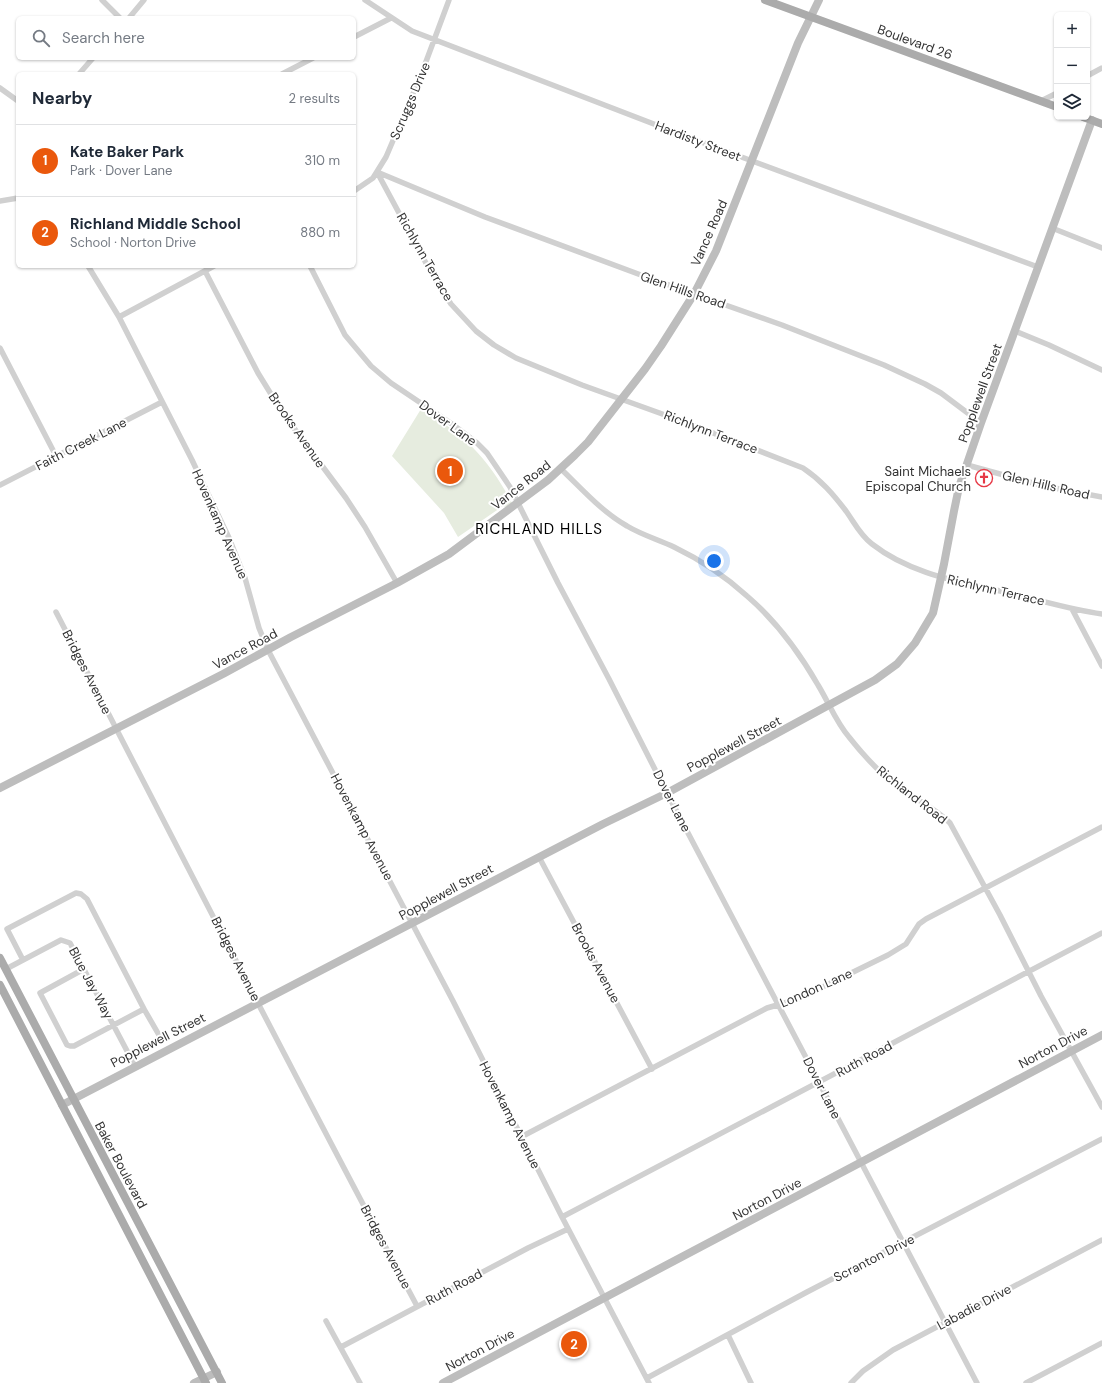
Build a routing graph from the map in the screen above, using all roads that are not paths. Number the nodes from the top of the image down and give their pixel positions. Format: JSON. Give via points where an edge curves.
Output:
{"nodes":[{"id":1,"x":102,"y":0,"type":"edge"},
{"id":2,"x":144,"y":0,"type":"edge"},
{"id":3,"x":365,"y":0,"type":"edge"},
{"id":4,"x":449,"y":0,"type":"edge"},
{"id":5,"x":765,"y":0,"type":"edge"},
{"id":6,"x":819,"y":0,"type":"edge"},
{"id":7,"x":118,"y":16,"type":"edge"},
{"id":8,"x":131,"y":16,"type":"edge"},
{"id":9,"x":810,"y":16,"type":"junction"},
{"id":10,"x":391,"y":18,"type":"junction"},
{"id":11,"x":356,"y":36,"type":"edge"},
{"id":12,"x":435,"y":40,"type":"junction"},
{"id":13,"x":91,"y":60,"type":"edge"},
{"id":14,"x":309,"y":60,"type":"edge"},
{"id":15,"x":1102,"y":68,"type":"edge"},
{"id":16,"x":81,"y":72,"type":"edge"},
{"id":17,"x":286,"y":72,"type":"edge"},
{"id":18,"x":1090,"y":74,"type":"edge"},
{"id":19,"x":0,"y":88,"type":"edge"},
{"id":20,"x":1054,"y":94,"type":"edge"},
{"id":21,"x":16,"y":100,"type":"edge"},
{"id":22,"x":1041,"y":101,"type":"junction"},
{"id":23,"x":1054,"y":106,"type":"edge"},
{"id":24,"x":1092,"y":120,"type":"joint"},
{"id":25,"x":1102,"y":124,"type":"edge"},
{"id":26,"x":752,"y":161,"type":"junction"},
{"id":27,"x":377,"y":172,"type":"junction"},
{"id":28,"x":356,"y":190,"type":"edge"},
{"id":29,"x":16,"y":198,"type":"edge"},
{"id":30,"x":0,"y":201,"type":"edge"},
{"id":31,"x":1052,"y":228,"type":"junction"},
{"id":32,"x":1102,"y":248,"type":"edge"},
{"id":33,"x":1038,"y":267,"type":"junction"},
{"id":34,"x":89,"y":268,"type":"edge"},
{"id":35,"x":211,"y":268,"type":"edge"},
{"id":36,"x":311,"y":268,"type":"edge"},
{"id":37,"x":206,"y":271,"type":"junction"},
{"id":38,"x":694,"y":294,"type":"junction"},
{"id":39,"x":119,"y":317,"type":"junction"},
{"id":40,"x":1015,"y":331,"type":"junction"},
{"id":41,"x":0,"y":348,"type":"edge"},
{"id":42,"x":1102,"y":370,"type":"edge"},
{"id":43,"x":622,"y":399,"type":"junction"},
{"id":44,"x":162,"y":402,"type":"junction"},
{"id":45,"x":981,"y":423,"type":"junction"},
{"id":46,"x":56,"y":456,"type":"junction"},
{"id":47,"x":967,"y":465,"type":"junction"},
{"id":48,"x":561,"y":469,"type":"junction"},
{"id":49,"x":0,"y":485,"type":"edge"},
{"id":50,"x":1102,"y":498,"type":"edge"},
{"id":51,"x":518,"y":503,"type":"junction"},
{"id":52,"x":940,"y":578,"type":"junction"},
{"id":53,"x":397,"y":583,"type":"junction"},
{"id":54,"x":1072,"y":609,"type":"junction"},
{"id":55,"x":56,"y":612,"type":"dead end"},
{"id":56,"x":1102,"y":614,"type":"edge"},
{"id":57,"x":268,"y":650,"type":"junction"},
{"id":58,"x":1102,"y":666,"type":"edge"},
{"id":59,"x":829,"y":706,"type":"junction"},
{"id":60,"x":116,"y":728,"type":"junction"},
{"id":61,"x":0,"y":788,"type":"edge"},
{"id":62,"x":667,"y":793,"type":"junction"},
{"id":63,"x":1102,"y":827,"type":"edge"},
{"id":64,"x":539,"y":857,"type":"junction"},
{"id":65,"x":985,"y":888,"type":"junction"},
{"id":66,"x":412,"y":924,"type":"junction"},
{"id":67,"x":1102,"y":933,"type":"edge"},
{"id":68,"x":0,"y":958,"type":"edge"},
{"id":69,"x":23,"y":960,"type":"junction"},
{"id":70,"x":6,"y":969,"type":"junction"},
{"id":71,"x":84,"y":969,"type":"junction"},
{"id":72,"x":1028,"y":972,"type":"junction"},
{"id":73,"x":0,"y":985,"type":"edge"},
{"id":74,"x":258,"y":1002,"type":"junction"},
{"id":75,"x":778,"y":1005,"type":"junction"},
{"id":76,"x":144,"y":1009,"type":"junction"},
{"id":77,"x":114,"y":1025,"type":"junction"},
{"id":78,"x":159,"y":1035,"type":"dead end"},
{"id":79,"x":1102,"y":1035,"type":"edge"},
{"id":80,"x":1071,"y":1051,"type":"junction"},
{"id":81,"x":135,"y":1066,"type":"junction"},
{"id":82,"x":652,"y":1069,"type":"junction"},
{"id":83,"x":819,"y":1083,"type":"junction"},
{"id":84,"x":73,"y":1098,"type":"junction"},
{"id":85,"x":62,"y":1105,"type":"junction"},
{"id":86,"x":1102,"y":1107,"type":"edge"},
{"id":87,"x":521,"y":1137,"type":"junction"},
{"id":88,"x":1102,"y":1139,"type":"edge"},
{"id":89,"x":861,"y":1163,"type":"junction"},
{"id":90,"x":562,"y":1217,"type":"junction"},
{"id":91,"x":568,"y":1229,"type":"junction"},
{"id":92,"x":1102,"y":1240,"type":"edge"},
{"id":93,"x":903,"y":1243,"type":"junction"},
{"id":94,"x":605,"y":1298,"type":"junction"},
{"id":95,"x":417,"y":1306,"type":"junction"},
{"id":96,"x":326,"y":1321,"type":"dead end"},
{"id":97,"x":945,"y":1322,"type":"junction"},
{"id":98,"x":728,"y":1335,"type":"junction"},
{"id":99,"x":1102,"y":1343,"type":"edge"},
{"id":100,"x":341,"y":1347,"type":"junction"},
{"id":101,"x":217,"y":1372,"type":"junction"},
{"id":102,"x":648,"y":1380,"type":"edge"},
{"id":103,"x":204,"y":1381,"type":"edge"},
{"id":104,"x":194,"y":1383,"type":"edge"},
{"id":105,"x":222,"y":1383,"type":"edge"},
{"id":106,"x":360,"y":1383,"type":"edge"},
{"id":107,"x":443,"y":1383,"type":"edge"},
{"id":108,"x":751,"y":1383,"type":"edge"},
{"id":109,"x":851,"y":1383,"type":"edge"},
{"id":110,"x":977,"y":1383,"type":"edge"},
{"id":111,"x":1026,"y":1383,"type":"edge"}],
"edges":[{"from":1,"to":7,"type":"street"},
{"from":2,"to":8,"type":"street"},
{"from":3,"to":10,"type":"street","name":"Hardisty Street"},
{"from":4,"to":12,"type":"street","name":"Scruggs Drive"},
{"from":5,"to":9,"type":"main road","name":"Boulevard 26"},
{"from":6,"to":9,"type":"street","name":"Vance Road"},
{"from":9,"to":22,"type":"main road","name":"Boulevard 26"},
{"from":9,"to":26,"type":"street","name":"Vance Road"},
{"from":10,"to":11,"type":"street"},
{"from":10,"to":12,"type":"street","name":"Hardisty Street","via":[[412,31]]},
{"from":12,"to":26,"type":"street","name":"Hardisty Street"},
{"from":12,"to":27,"type":"street","name":"Scruggs Drive","via":[[395,138]]},
{"from":13,"to":16,"type":"street"},
{"from":14,"to":17,"type":"street"},
{"from":15,"to":18,"type":"street"},
{"from":19,"to":21,"type":"street"},
{"from":20,"to":22,"type":"street"},
{"from":22,"to":23,"type":"main road","name":"Boulevard 26"},
{"from":24,"to":25,"type":"main road"},
{"from":24,"to":31,"type":"street","name":"Popplewell Street"},
{"from":26,"to":33,"type":"street","name":"Hardisty Street"},
{"from":26,"to":38,"type":"street","name":"Vance Road","via":[[716,251]]},
{"from":27,"to":28,"type":"street","name":"Scruggs Drive","via":[[373,178]]},
{"from":27,"to":38,"type":"street","name":"Glen Hills Road","via":[[485,217]]},
{"from":27,"to":43,"type":"street","name":"Richlynn Terrace","via":[[438,284],[451,304],[476,332],[516,358]]},
{"from":29,"to":30,"type":"street"},
{"from":31,"to":32,"type":"street"},
{"from":31,"to":33,"type":"street","name":"Popplewell Street"},
{"from":33,"to":40,"type":"street","name":"Popplewell Street"},
{"from":34,"to":39,"type":"street","name":"Hovenkamp Avenue"},
{"from":35,"to":37,"type":"street"},
{"from":36,"to":51,"type":"street","name":"Dover Lane","via":[[345,335],[367,362],[391,383],[477,443],[496,465]]},
{"from":37,"to":39,"type":"street"},
{"from":37,"to":53,"type":"street","name":"Brooks Avenue","via":[[258,373],[282,412],[346,498]]},
{"from":38,"to":43,"type":"street","name":"Vance Road","via":[[661,346]]},
{"from":38,"to":45,"type":"street","name":"Glen Hills Road","via":[[884,365],[941,393]]},
{"from":39,"to":44,"type":"street","name":"Hovenkamp Avenue"},
{"from":40,"to":42,"type":"street"},
{"from":40,"to":45,"type":"street","name":"Popplewell Street"},
{"from":41,"to":46,"type":"street"},
{"from":43,"to":48,"type":"street","name":"Vance Road","via":[[588,442]]},
{"from":43,"to":52,"type":"street","name":"Richlynn Terrace","via":[[803,468],[831,491],[856,528],[871,543],[893,559]]},
{"from":44,"to":46,"type":"street","name":"Faith Creek Lane"},
{"from":44,"to":57,"type":"street","name":"Hovenkamp Avenue","via":[[229,538],[245,578],[258,628]]},
{"from":45,"to":47,"type":"street","name":"Popplewell Street"},
{"from":46,"to":49,"type":"street","name":"Faith Creek Lane"},
{"from":47,"to":50,"type":"street","name":"Glen Hills Road","via":[[1044,486]]},
{"from":47,"to":52,"type":"street","name":"Popplewell Street","via":[[959,487]]},
{"from":48,"to":51,"type":"street","name":"Vance Road"},
{"from":48,"to":59,"type":"street","name":"Richland Road","via":[[598,504],[628,527],[674,547],[718,572],[748,596],[791,643]]},
{"from":51,"to":53,"type":"street","name":"Vance Road","via":[[449,554]]},
{"from":51,"to":62,"type":"street","name":"Dover Lane"},
{"from":52,"to":54,"type":"street","name":"Richlynn Terrace"},
{"from":52,"to":59,"type":"street","name":"Popplewell Street","via":[[933,613],[915,643],[896,664],[875,680]]},
{"from":53,"to":57,"type":"street","name":"Vance Road"},
{"from":54,"to":56,"type":"street","name":"Richlynn Terrace"},
{"from":54,"to":58,"type":"street"},
{"from":55,"to":60,"type":"street","name":"Bridges Avenue"},
{"from":57,"to":60,"type":"street","name":"Vance Road"},
{"from":57,"to":66,"type":"street","name":"Hovenkamp Avenue"},
{"from":59,"to":62,"type":"street","name":"Popplewell Street"},
{"from":59,"to":65,"type":"street","name":"Richland Road","via":[[847,736],[876,768],[899,788],[950,823]]},
{"from":60,"to":61,"type":"street","name":"Vance Road"},
{"from":60,"to":74,"type":"street","name":"Bridges Avenue"},
{"from":62,"to":64,"type":"street","name":"Popplewell Street"},
{"from":62,"to":75,"type":"street","name":"Dover Lane"},
{"from":63,"to":65,"type":"street","name":"London Lane"},
{"from":64,"to":66,"type":"street","name":"Popplewell Street"},
{"from":64,"to":82,"type":"street","name":"Brooks Avenue"},
{"from":65,"to":72,"type":"street","name":"Richland Road"},
{"from":65,"to":75,"type":"street","name":"London Lane","via":[[926,919],[919,924],[906,944],[888,955],[798,999]]},
{"from":66,"to":74,"type":"street","name":"Popplewell Street"},
{"from":66,"to":87,"type":"street","name":"Hovenkamp Avenue"},
{"from":67,"to":72,"type":"street","name":"Ruth Road"},
{"from":68,"to":70,"type":"main road","name":"Baker Boulevard"},
{"from":69,"to":70,"type":"street","name":"Blue Jay Way"},
{"from":69,"to":71,"type":"street","name":"Blue Jay Way","via":[[62,940],[70,943]]},
{"from":69,"to":76,"type":"street","via":[[7,929],[76,893],[81,894],[87,899]]},
{"from":70,"to":84,"type":"main road","name":"Baker Boulevard"},
{"from":71,"to":77,"type":"street","name":"Blue Jay Way"},
{"from":71,"to":77,"type":"street","via":[[40,993],[66,1045],[74,1046]]},
{"from":72,"to":80,"type":"street","name":"Richland Road"},
{"from":72,"to":83,"type":"street","name":"Ruth Road"},
{"from":73,"to":85,"type":"main road","name":"Baker Boulevard"},
{"from":74,"to":81,"type":"street","name":"Popplewell Street"},
{"from":74,"to":95,"type":"street","name":"Bridges Avenue"},
{"from":75,"to":82,"type":"street","name":"London Lane","via":[[767,1008]]},
{"from":75,"to":83,"type":"street","name":"Dover Lane"},
{"from":76,"to":77,"type":"street"},
{"from":76,"to":78,"type":"street"},
{"from":77,"to":81,"type":"street","name":"Blue Jay Way"},
{"from":79,"to":80,"type":"street","name":"Norton Drive"},
{"from":80,"to":86,"type":"street","name":"Richland Road"},
{"from":80,"to":89,"type":"street","name":"Norton Drive"},
{"from":81,"to":84,"type":"street","name":"Popplewell Street"},
{"from":82,"to":87,"type":"street","name":"London Lane"},
{"from":83,"to":89,"type":"street","name":"Dover Lane"},
{"from":83,"to":90,"type":"street","name":"Ruth Road"},
{"from":84,"to":85,"type":"street","name":"Popplewell Street"},
{"from":84,"to":101,"type":"main road","name":"Baker Boulevard"},
{"from":85,"to":103,"type":"main road","name":"Baker Boulevard"},
{"from":87,"to":90,"type":"street","name":"Hovenkamp Avenue"},
{"from":88,"to":93,"type":"street","name":"Scranton Drive"},
{"from":89,"to":93,"type":"street","name":"Dover Lane"},
{"from":89,"to":94,"type":"street","name":"Norton Drive"},
{"from":90,"to":91,"type":"street","name":"Hovenkamp Avenue"},
{"from":91,"to":94,"type":"street","name":"Hovenkamp Avenue"},
{"from":91,"to":95,"type":"street","name":"Ruth Road"},
{"from":92,"to":97,"type":"street","name":"Labadie Drive"},
{"from":93,"to":97,"type":"street","name":"Dover Lane"},
{"from":93,"to":98,"type":"street","name":"Scranton Drive"},
{"from":94,"to":102,"type":"street","name":"Hovenkamp Avenue"},
{"from":94,"to":107,"type":"street","name":"Norton Drive"},
{"from":95,"to":100,"type":"street","name":"Ruth Road"},
{"from":96,"to":100,"type":"street"},
{"from":97,"to":109,"type":"street","name":"Labadie Drive","via":[[893,1350],[863,1371]]},
{"from":97,"to":110,"type":"street","name":"Dover Lane"},
{"from":98,"to":102,"type":"street","name":"Scranton Drive"},
{"from":98,"to":108,"type":"street"},
{"from":99,"to":111,"type":"street"},
{"from":100,"to":106,"type":"street"},
{"from":101,"to":103,"type":"street"},
{"from":101,"to":105,"type":"main road","name":"Baker Boulevard"},
{"from":103,"to":104,"type":"street"}]}
